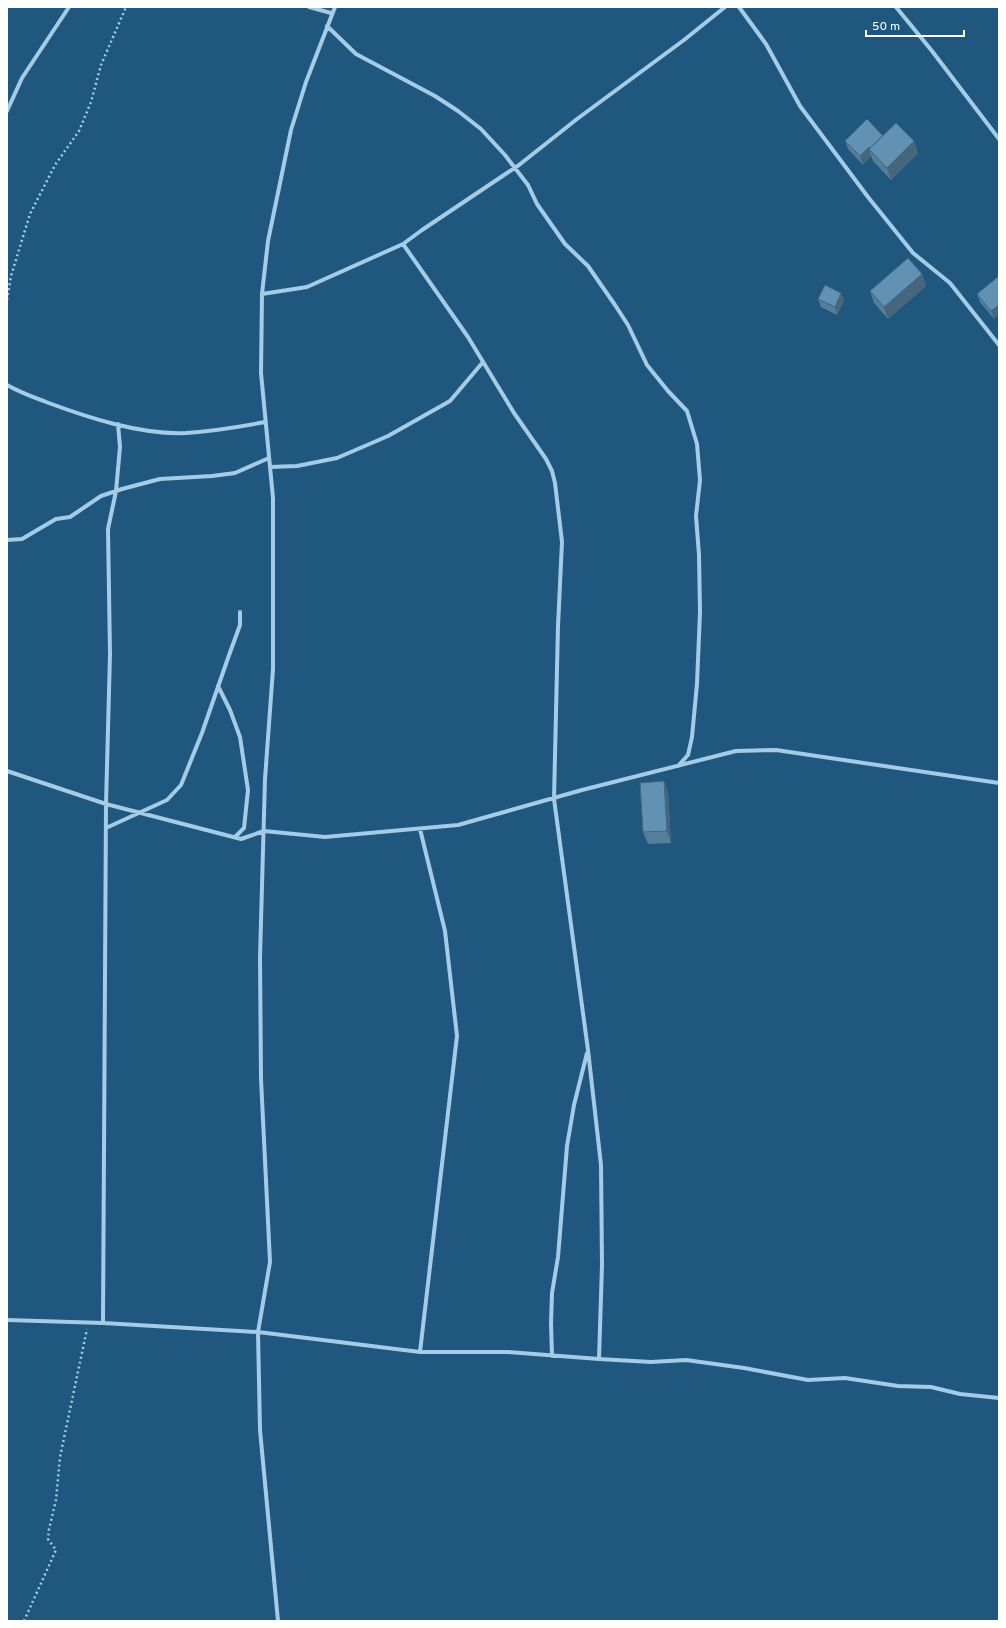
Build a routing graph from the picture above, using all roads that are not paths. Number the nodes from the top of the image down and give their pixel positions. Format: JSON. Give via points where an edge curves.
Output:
{"nodes":[{"id":1,"x":69,"y":7,"type":"edge"},
{"id":2,"x":309,"y":7,"type":"edge"},
{"id":3,"x":335,"y":7,"type":"edge"},
{"id":4,"x":725,"y":7,"type":"edge"},
{"id":5,"x":739,"y":7,"type":"edge"},
{"id":6,"x":896,"y":7,"type":"edge"},
{"id":7,"x":331,"y":12,"type":"junction"},
{"id":8,"x":327,"y":26,"type":"junction"},
{"id":9,"x":7,"y":111,"type":"edge"},
{"id":10,"x":999,"y":139,"type":"edge"},
{"id":11,"x":515,"y":168,"type":"junction"},
{"id":12,"x":403,"y":244,"type":"junction"},
{"id":13,"x":262,"y":294,"type":"junction"},
{"id":14,"x":999,"y":345,"type":"edge"},
{"id":15,"x":483,"y":362,"type":"junction"},
{"id":16,"x":7,"y":385,"type":"edge"},
{"id":17,"x":265,"y":422,"type":"junction"},
{"id":18,"x":118,"y":424,"type":"junction"},
{"id":19,"x":269,"y":458,"type":"junction"},
{"id":20,"x":270,"y":467,"type":"junction"},
{"id":21,"x":116,"y":492,"type":"junction"},
{"id":22,"x":7,"y":540,"type":"edge"},
{"id":23,"x":240,"y":612,"type":"dead end"},
{"id":24,"x":218,"y":686,"type":"junction"},
{"id":25,"x":677,"y":766,"type":"junction"},
{"id":26,"x":7,"y":771,"type":"edge"},
{"id":27,"x":999,"y":783,"type":"edge"},
{"id":28,"x":554,"y":799,"type":"junction"},
{"id":29,"x":106,"y":804,"type":"junction"},
{"id":30,"x":138,"y":812,"type":"junction"},
{"id":31,"x":106,"y":828,"type":"junction"},
{"id":32,"x":420,"y":829,"type":"junction"},
{"id":33,"x":264,"y":831,"type":"junction"},
{"id":34,"x":236,"y":837,"type":"junction"},
{"id":35,"x":588,"y":1050,"type":"junction"},
{"id":36,"x":7,"y":1320,"type":"edge"},
{"id":37,"x":103,"y":1323,"type":"junction"},
{"id":38,"x":258,"y":1332,"type":"junction"},
{"id":39,"x":420,"y":1352,"type":"junction"},
{"id":40,"x":552,"y":1356,"type":"junction"},
{"id":41,"x":599,"y":1359,"type":"junction"},
{"id":42,"x":999,"y":1398,"type":"edge"},
{"id":43,"x":278,"y":1621,"type":"edge"}],
"edges":[{"from":1,"to":9,"type":"street","via":[[22,78]]},
{"from":2,"to":7,"type":"street"},
{"from":3,"to":7,"type":"street"},
{"from":4,"to":11,"type":"street"},
{"from":5,"to":14,"type":"street","via":[[766,44],[800,106],[868,197],[913,253],[950,283]]},
{"from":6,"to":10,"type":"street"},
{"from":7,"to":8,"type":"street"},
{"from":8,"to":11,"type":"street","via":[[356,54],[458,111],[481,129]]},
{"from":8,"to":13,"type":"street","via":[[291,130],[268,241]]},
{"from":11,"to":12,"type":"street"},
{"from":11,"to":25,"type":"street","via":[[557,233],[588,266],[618,310],[647,365],[687,412],[697,444],[700,480],[696,516],[700,612],[697,684],[688,755]]},
{"from":12,"to":13,"type":"street","via":[[307,287]]},
{"from":12,"to":15,"type":"street"},
{"from":13,"to":17,"type":"street","via":[[261,373]]},
{"from":15,"to":20,"type":"street","via":[[450,401],[388,436],[337,458],[298,466]]},
{"from":15,"to":28,"type":"street","via":[[546,459],[555,483],[562,542]]},
{"from":16,"to":18,"type":"street","via":[[57,406]]},
{"from":17,"to":18,"type":"street","via":[[185,433],[154,431]]},
{"from":17,"to":19,"type":"street"},
{"from":18,"to":21,"type":"street","via":[[120,447]]},
{"from":19,"to":20,"type":"street"},
{"from":19,"to":21,"type":"street","via":[[235,472],[160,479]]},
{"from":20,"to":33,"type":"street","via":[[273,669]]},
{"from":21,"to":22,"type":"street","via":[[101,496],[70,517],[45,524],[22,540]]},
{"from":21,"to":29,"type":"street","via":[[108,529],[110,654]]},
{"from":23,"to":24,"type":"street","via":[[240,625]]},
{"from":24,"to":30,"type":"street","via":[[181,785],[167,800]]},
{"from":24,"to":34,"type":"street","via":[[240,737],[248,790],[244,828]]},
{"from":25,"to":27,"type":"street","via":[[736,751],[776,750]]},
{"from":25,"to":28,"type":"street"},
{"from":26,"to":29,"type":"street"},
{"from":28,"to":32,"type":"street","via":[[458,825]]},
{"from":28,"to":35,"type":"street"},
{"from":29,"to":30,"type":"street"},
{"from":29,"to":31,"type":"street"},
{"from":30,"to":31,"type":"street"},
{"from":30,"to":34,"type":"street"},
{"from":31,"to":37,"type":"street"},
{"from":32,"to":33,"type":"street","via":[[325,837]]},
{"from":32,"to":39,"type":"street","via":[[445,931],[457,1036]]},
{"from":33,"to":34,"type":"street","via":[[242,839]]},
{"from":33,"to":38,"type":"street","via":[[260,957],[261,1079],[270,1262]]},
{"from":35,"to":40,"type":"street","via":[[567,1146],[558,1257],[552,1293]]},
{"from":35,"to":41,"type":"street","via":[[601,1165],[602,1265]]},
{"from":36,"to":37,"type":"street"},
{"from":37,"to":38,"type":"street"},
{"from":38,"to":39,"type":"street"},
{"from":38,"to":43,"type":"street","via":[[260,1430]]},
{"from":39,"to":40,"type":"street","via":[[507,1352]]},
{"from":40,"to":41,"type":"street"},
{"from":41,"to":42,"type":"street","via":[[651,1362],[686,1360],[808,1380],[845,1378],[898,1386],[931,1387],[960,1394]]}]}
